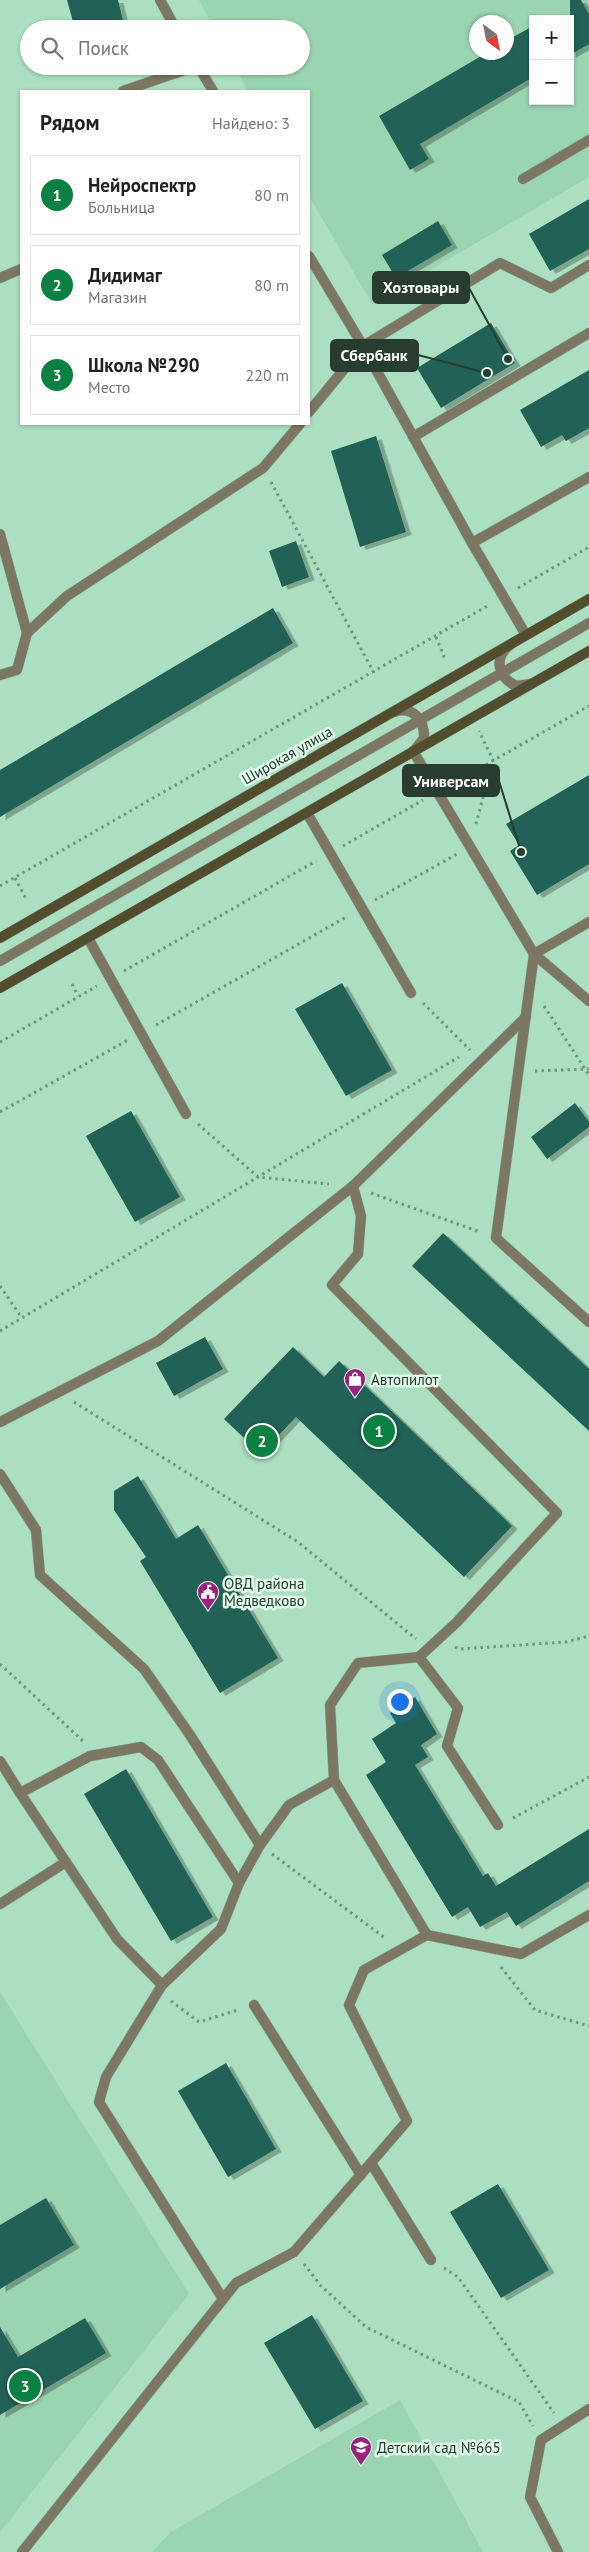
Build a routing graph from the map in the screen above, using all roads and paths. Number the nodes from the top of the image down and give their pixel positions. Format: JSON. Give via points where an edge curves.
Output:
{"nodes":[{"id":1,"x":160,"y":0,"type":"edge"},
{"id":2,"x":171,"y":20,"type":"edge"},
{"id":3,"x":170,"y":75,"type":"edge"},
{"id":4,"x":202,"y":75,"type":"edge"},
{"id":5,"x":126,"y":90,"type":"edge"},
{"id":6,"x":211,"y":90,"type":"edge"},
{"id":7,"x":589,"y":140,"type":"edge"},
{"id":8,"x":524,"y":178,"type":"dead end"},
{"id":9,"x":310,"y":258,"type":"edge"},
{"id":10,"x":589,"y":265,"type":"edge"},
{"id":11,"x":20,"y":269,"type":"edge"},
{"id":12,"x":0,"y":278,"type":"edge"},
{"id":13,"x":589,"y":333,"type":"edge"},
{"id":14,"x":363,"y":346,"type":"junction"},
{"id":15,"x":310,"y":411,"type":"edge"},
{"id":16,"x":299,"y":425,"type":"edge"},
{"id":17,"x":413,"y":437,"type":"junction"},
{"id":18,"x":263,"y":468,"type":"junction"},
{"id":19,"x":589,"y":477,"type":"edge"},
{"id":20,"x":0,"y":534,"type":"edge"},
{"id":21,"x":472,"y":543,"type":"junction"},
{"id":22,"x":589,"y":547,"type":"edge"},
{"id":23,"x":504,"y":596,"type":"junction"},
{"id":24,"x":589,"y":599,"type":"edge"},
{"id":25,"x":589,"y":623,"type":"edge"},
{"id":26,"x":27,"y":632,"type":"junction"},
{"id":27,"x":526,"y":635,"type":"junction"},
{"id":28,"x":436,"y":636,"type":"junction"},
{"id":29,"x":510,"y":644,"type":"junction"},
{"id":30,"x":589,"y":651,"type":"edge"},
{"id":31,"x":445,"y":658,"type":"dead end"},
{"id":32,"x":374,"y":672,"type":"junction"},
{"id":33,"x":501,"y":673,"type":"junction"},
{"id":34,"x":0,"y":675,"type":"edge"},
{"id":35,"x":533,"y":683,"type":"junction"},
{"id":36,"x":589,"y":706,"type":"edge"},
{"id":37,"x":391,"y":713,"type":"junction"},
{"id":38,"x":420,"y":720,"type":"junction"},
{"id":39,"x":479,"y":731,"type":"dead end"},
{"id":40,"x":413,"y":751,"type":"junction"},
{"id":41,"x":494,"y":760,"type":"junction"},
{"id":42,"x":437,"y":792,"type":"junction"},
{"id":43,"x":307,"y":813,"type":"junction"},
{"id":44,"x":470,"y":847,"type":"junction"},
{"id":45,"x":330,"y":853,"type":"junction"},
{"id":46,"x":15,"y":878,"type":"junction"},
{"id":47,"x":0,"y":886,"type":"edge"},
{"id":48,"x":27,"y":901,"type":"dead end"},
{"id":49,"x":362,"y":908,"type":"junction"},
{"id":50,"x":589,"y":922,"type":"edge"},
{"id":51,"x":0,"y":938,"type":"edge"},
{"id":52,"x":88,"y":938,"type":"junction"},
{"id":53,"x":534,"y":954,"type":"junction"},
{"id":54,"x":0,"y":961,"type":"edge"},
{"id":55,"x":110,"y":978,"type":"junction"},
{"id":56,"x":72,"y":984,"type":"dead end"},
{"id":57,"x":530,"y":984,"type":"junction"},
{"id":58,"x":0,"y":988,"type":"edge"},
{"id":59,"x":412,"y":992,"type":"joint"},
{"id":60,"x":78,"y":996,"type":"junction"},
{"id":61,"x":589,"y":1001,"type":"edge"},
{"id":62,"x":526,"y":1017,"type":"junction"},
{"id":63,"x":141,"y":1033,"type":"junction"},
{"id":64,"x":0,"y":1042,"type":"edge"},
{"id":65,"x":478,"y":1046,"type":"dead end"},
{"id":66,"x":471,"y":1050,"type":"junction"},
{"id":67,"x":587,"y":1069,"type":"edge"},
{"id":68,"x":518,"y":1071,"type":"junction"},
{"id":69,"x":589,"y":1075,"type":"edge"},
{"id":70,"x":0,"y":1112,"type":"edge"},
{"id":71,"x":186,"y":1114,"type":"dead end"},
{"id":72,"x":353,"y":1186,"type":"junction"},
{"id":73,"x":0,"y":1286,"type":"edge"},
{"id":74,"x":22,"y":1318,"type":"junction"},
{"id":75,"x":589,"y":1322,"type":"edge"},
{"id":76,"x":0,"y":1331,"type":"edge"},
{"id":77,"x":59,"y":1392,"type":"junction"},
{"id":78,"x":0,"y":1422,"type":"edge"},
{"id":79,"x":0,"y":1474,"type":"edge"},
{"id":80,"x":589,"y":1636,"type":"edge"},
{"id":81,"x":439,"y":1639,"type":"junction"},
{"id":82,"x":428,"y":1649,"type":"junction"},
{"id":83,"x":419,"y":1657,"type":"junction"},
{"id":84,"x":0,"y":1664,"type":"edge"},
{"id":85,"x":98,"y":1754,"type":"junction"},
{"id":86,"x":0,"y":1761,"type":"edge"},
{"id":87,"x":589,"y":1776,"type":"edge"},
{"id":88,"x":334,"y":1780,"type":"junction"},
{"id":89,"x":20,"y":1793,"type":"junction"},
{"id":90,"x":498,"y":1825,"type":"joint"},
{"id":91,"x":260,"y":1845,"type":"junction"},
{"id":92,"x":66,"y":1862,"type":"junction"},
{"id":93,"x":239,"y":1883,"type":"junction"},
{"id":94,"x":0,"y":1904,"type":"edge"},
{"id":95,"x":589,"y":1915,"type":"edge"},
{"id":96,"x":427,"y":1935,"type":"junction"},
{"id":97,"x":485,"y":1947,"type":"junction"},
{"id":98,"x":400,"y":1950,"type":"junction"},
{"id":99,"x":160,"y":1989,"type":"junction"},
{"id":100,"x":254,"y":2005,"type":"joint"},
{"id":101,"x":589,"y":2026,"type":"edge"},
{"id":102,"x":371,"y":2163,"type":"junction"},
{"id":103,"x":360,"y":2175,"type":"junction"},
{"id":104,"x":294,"y":2252,"type":"junction"},
{"id":105,"x":431,"y":2260,"type":"joint"},
{"id":106,"x":223,"y":2299,"type":"junction"},
{"id":107,"x":589,"y":2409,"type":"edge"},
{"id":108,"x":563,"y":2426,"type":"junction"},
{"id":109,"x":541,"y":2440,"type":"junction"},
{"id":110,"x":22,"y":2552,"type":"edge"},
{"id":111,"x":558,"y":2552,"type":"edge"}],
"edges":[{"from":1,"to":2,"type":"street"},
{"from":3,"to":5,"type":"street"},
{"from":4,"to":6,"type":"street"},
{"from":7,"to":8,"type":"street"},
{"from":9,"to":14,"type":"street"},
{"from":10,"to":14,"type":"street","via":[[551,288],[500,263]]},
{"from":11,"to":12,"type":"street"},
{"from":13,"to":17,"type":"street"},
{"from":14,"to":15,"type":"street"},
{"from":14,"to":17,"type":"street"},
{"from":16,"to":18,"type":"street"},
{"from":17,"to":21,"type":"street"},
{"from":18,"to":26,"type":"street","via":[[67,596]]},
{"from":18,"to":32,"type":"path"},
{"from":19,"to":21,"type":"street"},
{"from":20,"to":26,"type":"street"},
{"from":21,"to":23,"type":"street"},
{"from":22,"to":23,"type":"path"},
{"from":23,"to":27,"type":"street"},
{"from":23,"to":28,"type":"path"},
{"from":24,"to":27,"type":"main road","name":"Широкая улица"},
{"from":25,"to":33,"type":"street"},
{"from":26,"to":34,"type":"street","via":[[17,670]]},
{"from":27,"to":29,"type":"main road","name":"Широкая улица"},
{"from":28,"to":31,"type":"path"},
{"from":28,"to":32,"type":"path"},
{"from":29,"to":33,"type":"street","via":[[500,658]]},
{"from":29,"to":37,"type":"main road","name":"Широкая улица"},
{"from":30,"to":35,"type":"main road"},
{"from":32,"to":46,"type":"path"},
{"from":33,"to":35,"type":"street","via":[[516,686]]},
{"from":33,"to":38,"type":"street"},
{"from":35,"to":40,"type":"main road"},
{"from":36,"to":41,"type":"path"},
{"from":37,"to":38,"type":"street","via":[[408,710]]},
{"from":37,"to":51,"type":"main road","name":"Широкая улица"},
{"from":38,"to":40,"type":"street","via":[[424,738]]},
{"from":38,"to":54,"type":"street"},
{"from":39,"to":41,"type":"path"},
{"from":40,"to":42,"type":"street"},
{"from":40,"to":43,"type":"main road"},
{"from":41,"to":42,"type":"path"},
{"from":41,"to":44,"type":"path"},
{"from":42,"to":44,"type":"street"},
{"from":42,"to":45,"type":"path"},
{"from":43,"to":45,"type":"street"},
{"from":43,"to":52,"type":"main road"},
{"from":44,"to":49,"type":"path"},
{"from":44,"to":53,"type":"street"},
{"from":45,"to":49,"type":"street"},
{"from":45,"to":55,"type":"path"},
{"from":46,"to":47,"type":"path"},
{"from":46,"to":48,"type":"path"},
{"from":49,"to":59,"type":"street"},
{"from":49,"to":63,"type":"path"},
{"from":50,"to":53,"type":"street"},
{"from":52,"to":55,"type":"street"},
{"from":52,"to":58,"type":"main road"},
{"from":53,"to":57,"type":"street"},
{"from":53,"to":61,"type":"street"},
{"from":55,"to":60,"type":"path"},
{"from":55,"to":63,"type":"street"},
{"from":56,"to":60,"type":"path"},
{"from":57,"to":62,"type":"street"},
{"from":57,"to":67,"type":"path"},
{"from":59,"to":66,"type":"path"},
{"from":60,"to":64,"type":"path"},
{"from":62,"to":68,"type":"street"},
{"from":62,"to":72,"type":"street"},
{"from":63,"to":70,"type":"path"},
{"from":63,"to":71,"type":"street"},
{"from":65,"to":66,"type":"path"},
{"from":66,"to":74,"type":"path"},
{"from":67,"to":68,"type":"path"},
{"from":67,"to":69,"type":"path"},
{"from":68,"to":75,"type":"street","via":[[496,1238]]},
{"from":72,"to":77,"type":"street","via":[[158,1341]]},
{"from":72,"to":81,"type":"street","via":[[361,1216],[358,1254],[332,1285],[557,1513]]},
{"from":73,"to":74,"type":"path"},
{"from":74,"to":76,"type":"path"},
{"from":77,"to":78,"type":"street"},
{"from":77,"to":82,"type":"path","via":[[298,1542]]},
{"from":79,"to":91,"type":"street","via":[[36,1530],[40,1575],[144,1669]]},
{"from":80,"to":81,"type":"path","via":[[566,1642],[459,1649]]},
{"from":81,"to":82,"type":"street"},
{"from":82,"to":83,"type":"street"},
{"from":83,"to":88,"type":"street","via":[[358,1663],[330,1704]]},
{"from":83,"to":90,"type":"street","via":[[458,1708],[447,1746]]},
{"from":84,"to":85,"type":"path"},
{"from":85,"to":89,"type":"street"},
{"from":85,"to":93,"type":"street","via":[[141,1747],[158,1760]]},
{"from":86,"to":89,"type":"street"},
{"from":87,"to":90,"type":"path"},
{"from":88,"to":91,"type":"street","via":[[289,1805]]},
{"from":88,"to":96,"type":"street"},
{"from":89,"to":92,"type":"street"},
{"from":91,"to":93,"type":"street"},
{"from":91,"to":98,"type":"path"},
{"from":92,"to":94,"type":"street"},
{"from":92,"to":99,"type":"street","via":[[118,1939]]},
{"from":93,"to":99,"type":"street","via":[[221,1929]]},
{"from":95,"to":97,"type":"street","via":[[521,1954]]},
{"from":96,"to":97,"type":"street"},
{"from":96,"to":98,"type":"street"},
{"from":97,"to":101,"type":"path","via":[[536,2010]]},
{"from":98,"to":102,"type":"street","via":[[364,1970],[349,2006],[407,2121]]},
{"from":99,"to":100,"type":"path","via":[[199,2022]]},
{"from":99,"to":106,"type":"street","via":[[106,2077],[99,2102]]},
{"from":100,"to":103,"type":"street"},
{"from":102,"to":103,"type":"street"},
{"from":102,"to":105,"type":"street"},
{"from":103,"to":104,"type":"street"},
{"from":104,"to":106,"type":"street","via":[[236,2283]]},
{"from":104,"to":109,"type":"path","via":[[321,2286],[366,2327],[518,2402]]},
{"from":105,"to":108,"type":"path","via":[[458,2276]]},
{"from":106,"to":110,"type":"street"},
{"from":107,"to":108,"type":"street"},
{"from":108,"to":109,"type":"street"},
{"from":109,"to":111,"type":"street","via":[[530,2497]]}]}
